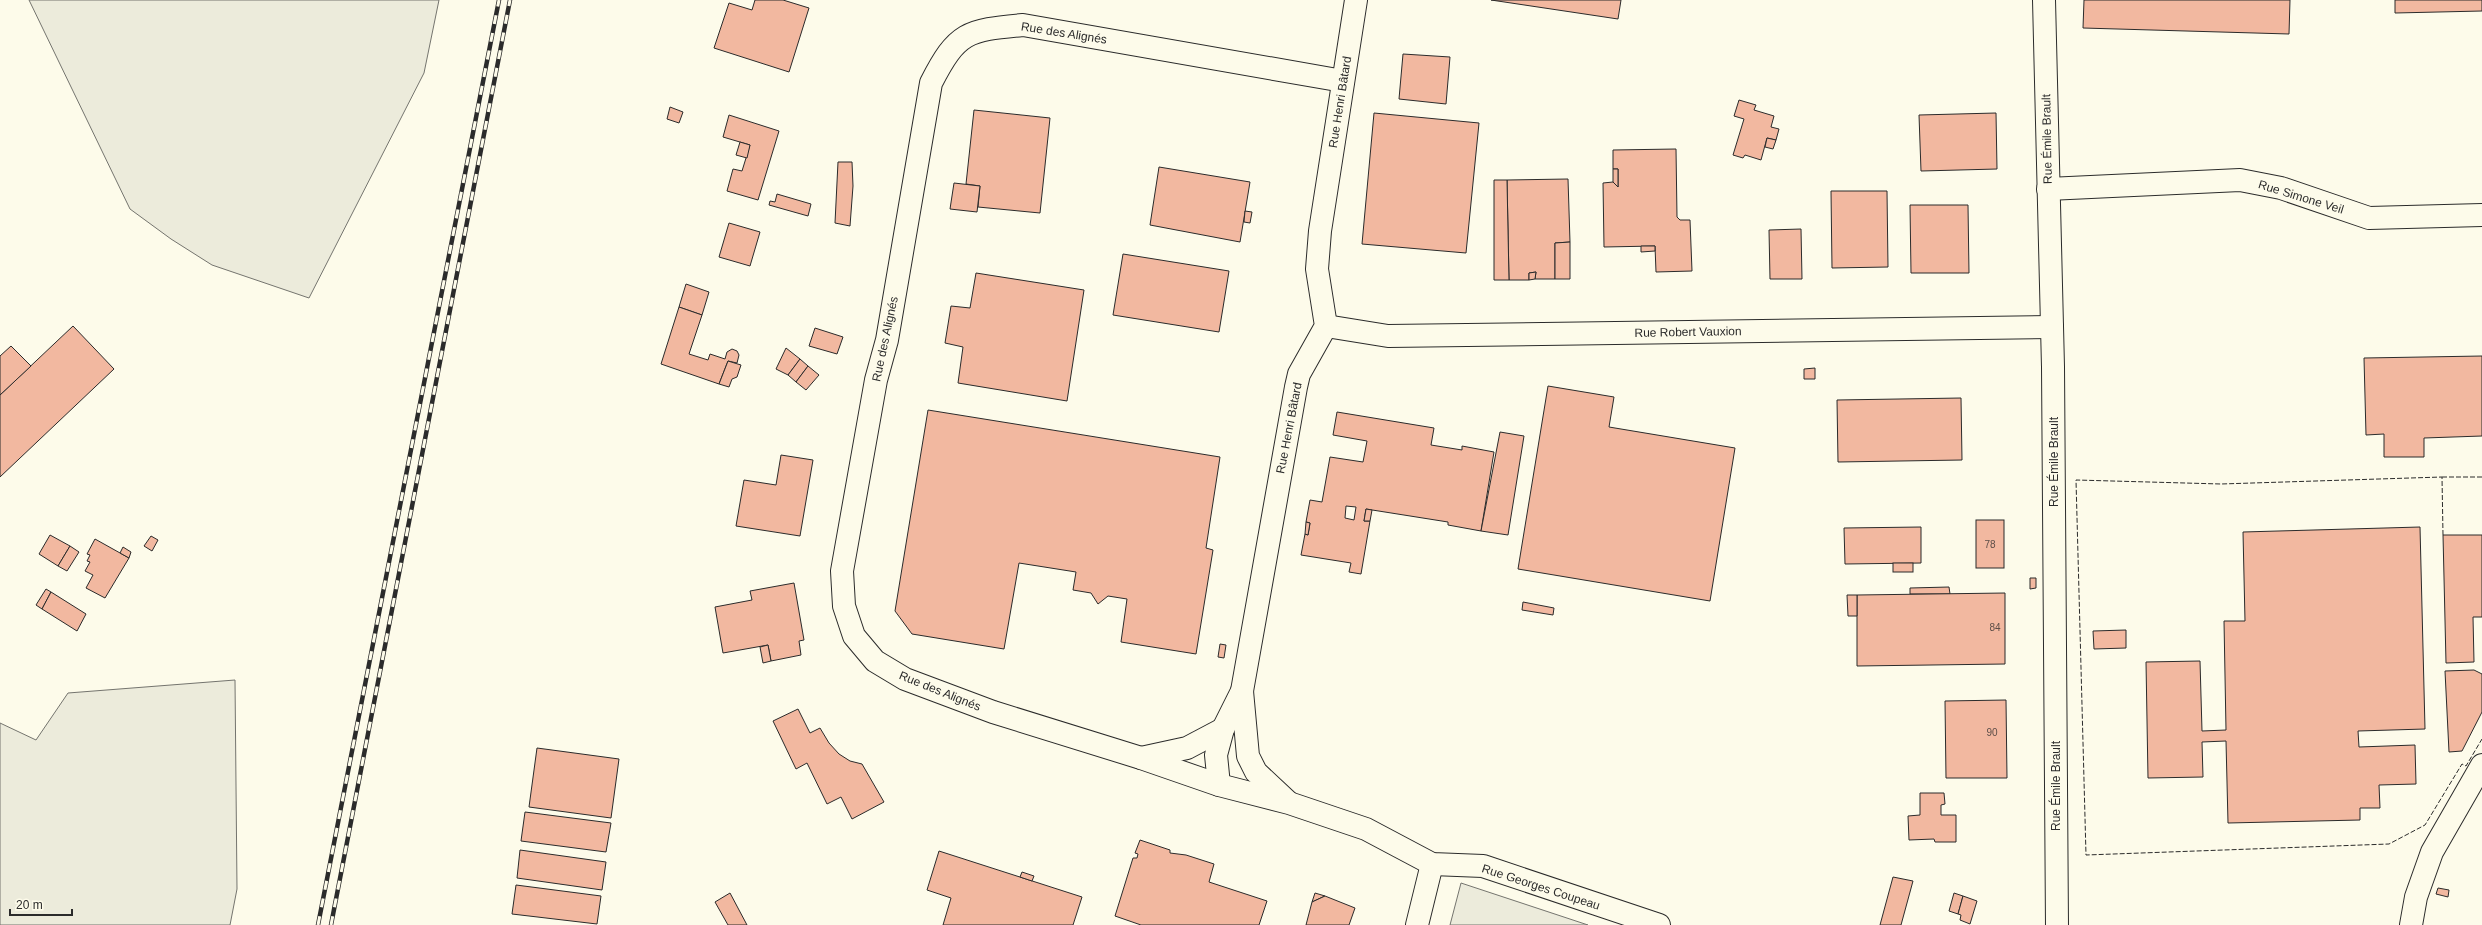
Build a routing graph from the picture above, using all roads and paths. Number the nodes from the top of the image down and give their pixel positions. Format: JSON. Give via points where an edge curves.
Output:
{"nodes":[{"id":1,"x":1356,"y":0,"type":"edge"},
{"id":2,"x":2044,"y":0,"type":"edge"},
{"id":3,"x":1343,"y":80,"type":"junction"},
{"id":4,"x":2048,"y":189,"type":"junction"},
{"id":5,"x":2482,"y":215,"type":"edge"},
{"id":6,"x":1326,"y":326,"type":"junction"},
{"id":7,"x":2052,"y":327,"type":"junction"},
{"id":8,"x":1242,"y":690,"type":"junction"},
{"id":9,"x":1223,"y":729,"type":"junction"},
{"id":10,"x":1187,"y":748,"type":"junction"},
{"id":11,"x":1216,"y":755,"type":"junction"},
{"id":12,"x":1141,"y":758,"type":"junction"},
{"id":13,"x":2482,"y":765,"type":"edge"},
{"id":14,"x":1256,"y":772,"type":"junction"},
{"id":15,"x":1219,"y":785,"type":"junction"},
{"id":16,"x":1289,"y":803,"type":"junction"},
{"id":17,"x":1432,"y":864,"type":"junction"},
{"id":18,"x":1417,"y":925,"type":"edge"},
{"id":19,"x":1659,"y":925,"type":"edge"},
{"id":20,"x":2057,"y":925,"type":"edge"},
{"id":21,"x":2411,"y":925,"type":"edge"}],
"edges":[{"from":1,"to":3,"type":"street","name":"Rue Henri Bâtard"},
{"from":2,"to":4,"type":"street","name":"Rue Émile Brault"},
{"from":3,"to":6,"type":"street","name":"Rue Henri Bâtard","via":[[1320,231],[1317,268]]},
{"from":3,"to":12,"type":"street","name":"Rue des Alignés","via":[[1023,25],[987,28],[974,32],[945,54],[930,83],[887,340],[876,380],[842,571],[844,606],[854,636],[875,661],[905,679],[992,712]]},
{"from":4,"to":5,"type":"street","name":"Rue Simone Veil","via":[[2240,180],[2281,188],[2369,218]]},
{"from":4,"to":7,"type":"street","name":"Rue Émile Brault"},
{"from":6,"to":7,"type":"street","name":"Rue Robert Vauxion","via":[[1388,336]]},
{"from":6,"to":8,"type":"street","name":"Rue Henri Bâtard","via":[[1300,374],[1296,387]]},
{"from":7,"to":20,"type":"street","name":"Rue Émile Brault"},
{"from":8,"to":9,"type":"street","name":"Rue Henri Bâtard"},
{"from":8,"to":14,"type":"street","via":[[1245,741],[1248,756]]},
{"from":9,"to":10,"type":"street"},
{"from":9,"to":11,"type":"street","name":"Rue Henri Bâtard"},
{"from":10,"to":11,"type":"street"},
{"from":10,"to":12,"type":"street"},
{"from":11,"to":14,"type":"street","via":[[1237,761]]},
{"from":11,"to":15,"type":"street","name":"Rue Henri Bâtard"},
{"from":12,"to":15,"type":"street","name":"Rue des Alignés"},
{"from":13,"to":21,"type":"street","via":[[2432,852],[2416,897]]},
{"from":14,"to":16,"type":"street"},
{"from":15,"to":16,"type":"street","name":"Rue Georges Coupeau"},
{"from":16,"to":17,"type":"street","name":"Rue Georges Coupeau","via":[[1366,829]]},
{"from":17,"to":18,"type":"street"},
{"from":17,"to":19,"type":"street","name":"Rue Georges Coupeau","via":[[1483,866]]}]}
